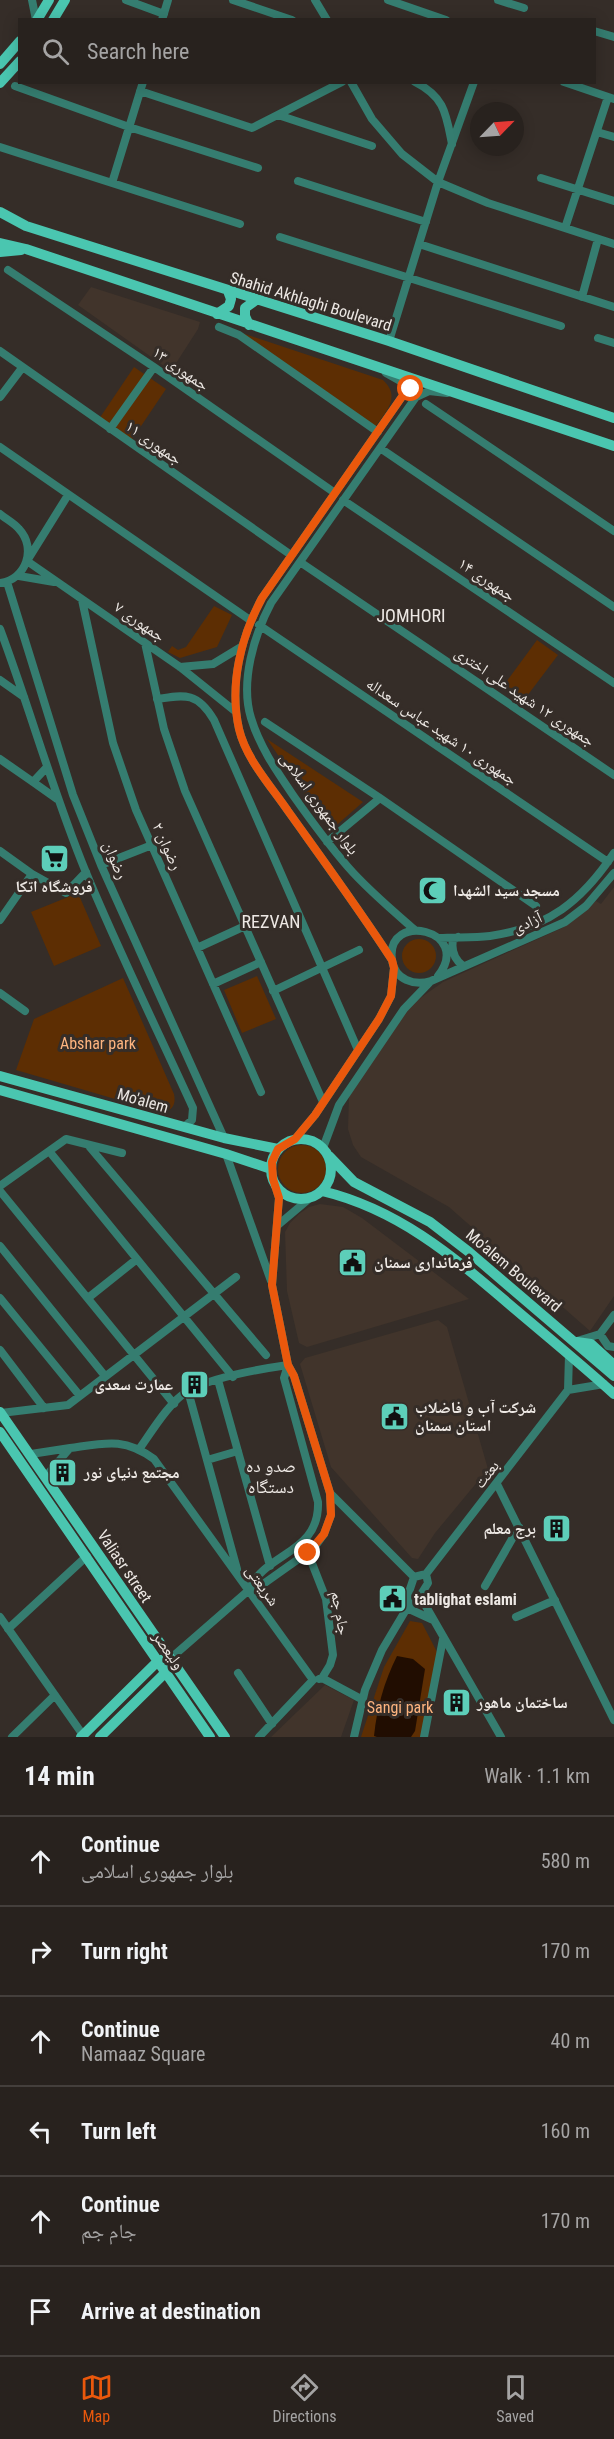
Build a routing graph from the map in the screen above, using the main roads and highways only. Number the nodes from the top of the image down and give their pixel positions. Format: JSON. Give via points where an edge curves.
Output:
{"nodes":[{"id":1,"x":49,"y":0,"type":"edge"},
{"id":2,"x":65,"y":0,"type":"edge"},
{"id":3,"x":38,"y":18,"type":"edge"},
{"id":4,"x":54,"y":18,"type":"edge"},
{"id":5,"x":18,"y":43,"type":"edge"},
{"id":6,"x":18,"y":63,"type":"edge"},
{"id":7,"x":0,"y":64,"type":"edge"},
{"id":8,"x":0,"y":83,"type":"edge"},
{"id":9,"x":0,"y":212,"type":"edge"},
{"id":10,"x":0,"y":243,"type":"edge"},
{"id":11,"x":26,"y":249,"type":"junction"},
{"id":12,"x":0,"y":252,"type":"edge"},
{"id":13,"x":228,"y":291,"type":"junction"},
{"id":14,"x":256,"y":300,"type":"junction"},
{"id":15,"x":217,"y":314,"type":"junction"},
{"id":16,"x":249,"y":324,"type":"junction"},
{"id":17,"x":614,"y":418,"type":"edge"},
{"id":18,"x":614,"y":446,"type":"edge"},
{"id":19,"x":0,"y":1076,"type":"edge"},
{"id":20,"x":0,"y":1090,"type":"edge"},
{"id":21,"x":278,"y":1149,"type":"junction"},
{"id":22,"x":326,"y":1152,"type":"junction"},
{"id":23,"x":272,"y":1174,"type":"junction"},
{"id":24,"x":354,"y":1182,"type":"junction"},
{"id":25,"x":322,"y":1191,"type":"junction"},
{"id":26,"x":345,"y":1196,"type":"junction"},
{"id":27,"x":576,"y":1342,"type":"junction"},
{"id":28,"x":612,"y":1362,"type":"edge"},
{"id":29,"x":614,"y":1376,"type":"edge"},
{"id":30,"x":614,"y":1394,"type":"edge"},
{"id":31,"x":0,"y":1413,"type":"edge"},
{"id":32,"x":0,"y":1432,"type":"edge"},
{"id":33,"x":31,"y":1454,"type":"junction"},
{"id":34,"x":21,"y":1461,"type":"junction"},
{"id":35,"x":46,"y":1476,"type":"junction"},
{"id":36,"x":36,"y":1483,"type":"junction"},
{"id":37,"x":171,"y":1658,"type":"junction"},
{"id":38,"x":158,"y":1661,"type":"junction"},
{"id":39,"x":166,"y":1672,"type":"junction"},
{"id":40,"x":82,"y":1736,"type":"edge"},
{"id":41,"x":100,"y":1737,"type":"edge"},
{"id":42,"x":210,"y":1737,"type":"edge"},
{"id":43,"x":225,"y":1737,"type":"edge"}],
"edges":[{"from":1,"to":3,"type":"main road"},
{"from":2,"to":4,"type":"main road"},
{"from":5,"to":7,"type":"main road"},
{"from":6,"to":8,"type":"main road"},
{"from":9,"to":13,"type":"main road","name":"Shahid Akhlaghi Boulevard","via":[[26,226]]},
{"from":10,"to":11,"type":"main road"},
{"from":11,"to":12,"type":"main road"},
{"from":11,"to":15,"type":"main road"},
{"from":13,"to":14,"type":"main road","name":"Shahid Akhlaghi Boulevard"},
{"from":13,"to":15,"type":"main road","via":[[229,306]]},
{"from":14,"to":16,"type":"main road","via":[[245,309]]},
{"from":14,"to":17,"type":"main road","name":"Shahid Akhlaghi Boulevard"},
{"from":15,"to":16,"type":"main road"},
{"from":16,"to":18,"type":"main road"},
{"from":19,"to":21,"type":"main road","name":"Mo'alem","via":[[224,1138]]},
{"from":20,"to":23,"type":"main road","name":"Mo'alem","via":[[226,1154]]},
{"from":21,"to":22,"type":"main road","via":[[305,1138]]},
{"from":21,"to":23,"type":"main road"},
{"from":22,"to":24,"type":"main road","name":"Mo'alem Boulevard"},
{"from":22,"to":25,"type":"main road","via":[[331,1174]]},
{"from":23,"to":25,"type":"main road","via":[[292,1198],[310,1198]]},
{"from":24,"to":26,"type":"main road","via":[[343,1189]]},
{"from":24,"to":27,"type":"main road","name":"Mo'alem Boulevard","via":[[430,1222]]},
{"from":25,"to":26,"type":"main road","name":"Mo'alem Boulevard"},
{"from":26,"to":30,"type":"main road","name":"Mo'alem Boulevard","via":[[422,1234]]},
{"from":27,"to":28,"type":"main road","via":[[591,1344]]},
{"from":27,"to":29,"type":"main road","name":"Mo'alem Boulevard"},
{"from":31,"to":33,"type":"main road","name":"Valiasr street"},
{"from":32,"to":34,"type":"main road","name":"ولیعصر"},
{"from":33,"to":34,"type":"main road"},
{"from":33,"to":35,"type":"main road","name":"Valiasr street"},
{"from":34,"to":36,"type":"main road","name":"ولیعصر"},
{"from":35,"to":36,"type":"main road"},
{"from":35,"to":37,"type":"main road","name":"Valiasr street"},
{"from":36,"to":38,"type":"main road","name":"ولیعصر"},
{"from":37,"to":38,"type":"main road"},
{"from":37,"to":39,"type":"main road"},
{"from":37,"to":43,"type":"main road","name":"Valiasr street"},
{"from":38,"to":39,"type":"main road","name":"ولیعصر"},
{"from":38,"to":40,"type":"main road"},
{"from":39,"to":41,"type":"main road"},
{"from":39,"to":42,"type":"main road","name":"ولیعصر"}]}
